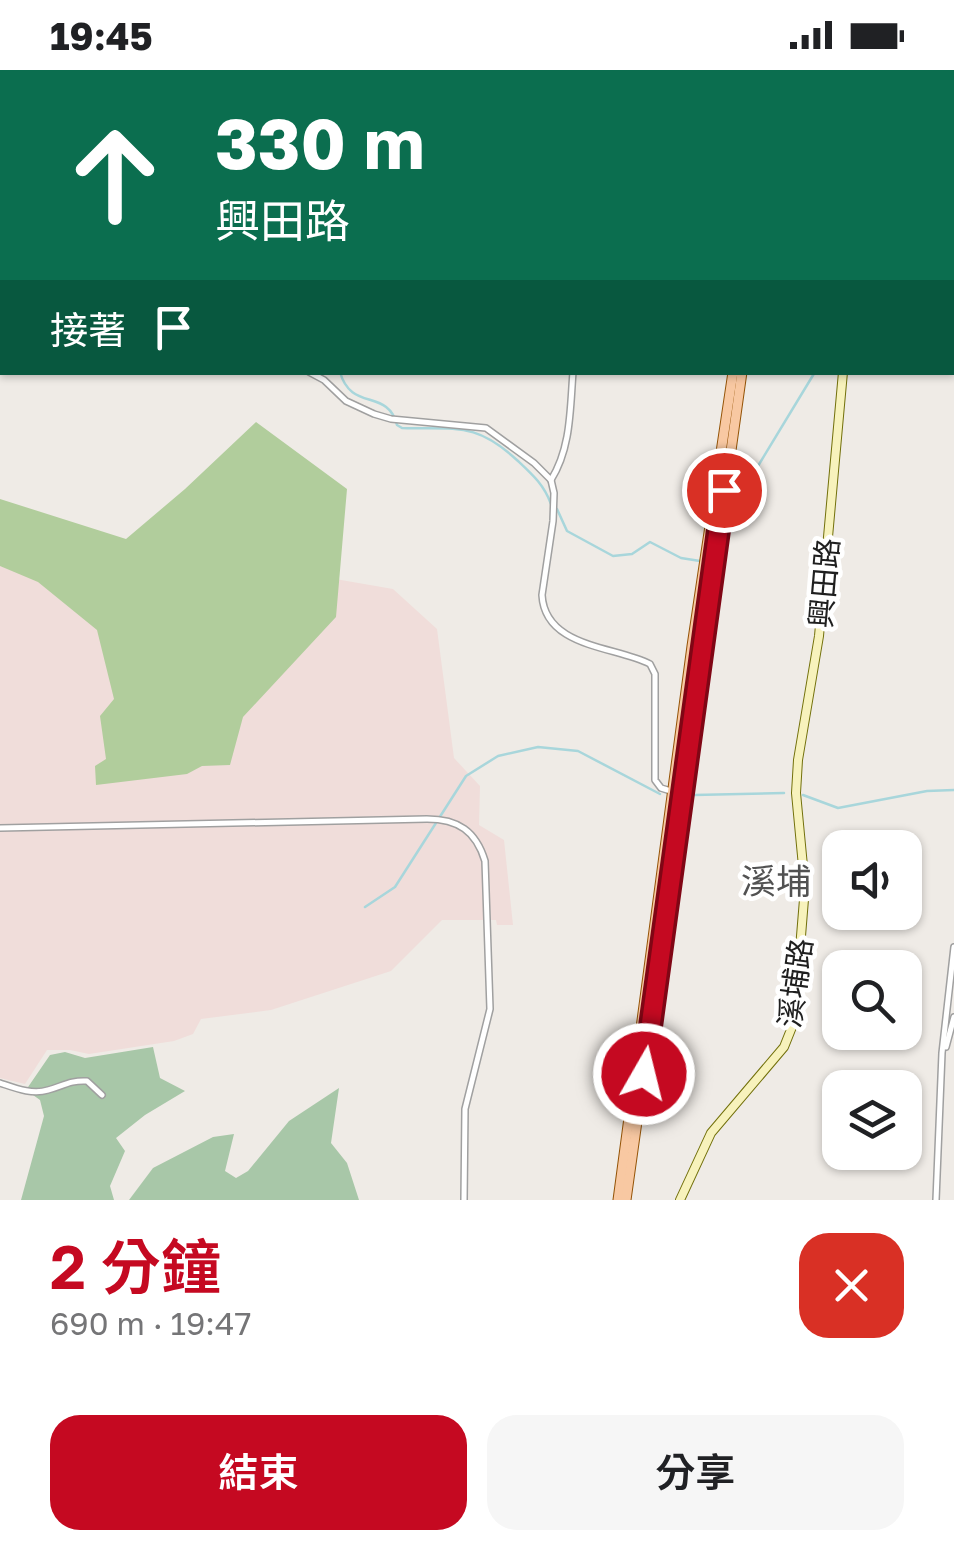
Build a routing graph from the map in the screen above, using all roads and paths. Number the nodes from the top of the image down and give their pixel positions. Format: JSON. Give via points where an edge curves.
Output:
{"nodes":[{"id":1,"x":315,"y":375,"type":"edge"},
{"id":2,"x":574,"y":375,"type":"edge"},
{"id":3,"x":732,"y":375,"type":"edge"},
{"id":4,"x":742,"y":375,"type":"edge"},
{"id":5,"x":843,"y":375,"type":"edge"},
{"id":6,"x":550,"y":480,"type":"junction"},
{"id":7,"x":677,"y":793,"type":"junction"},
{"id":8,"x":796,"y":793,"type":"joint"},
{"id":9,"x":0,"y":828,"type":"edge"},
{"id":10,"x":954,"y":947,"type":"edge"},
{"id":11,"x":954,"y":1016,"type":"edge"},
{"id":12,"x":942,"y":1053,"type":"junction"},
{"id":13,"x":0,"y":1082,"type":"edge"},
{"id":14,"x":102,"y":1095,"type":"dead end"},
{"id":15,"x":464,"y":1200,"type":"edge"},
{"id":16,"x":618,"y":1200,"type":"edge"},
{"id":17,"x":626,"y":1200,"type":"edge"},
{"id":18,"x":680,"y":1200,"type":"edge"},
{"id":19,"x":936,"y":1200,"type":"edge"}],
"edges":[{"from":1,"to":6,"type":"street","via":[[346,401],[391,419],[486,428]]},
{"from":2,"to":6,"type":"street","via":[[566,445]]},
{"from":3,"to":7,"type":"main road"},
{"from":4,"to":7,"type":"main road"},
{"from":5,"to":8,"type":"street","name":"興田路","via":[[819,636]]},
{"from":6,"to":7,"type":"street","via":[[554,506],[542,602],[575,640],[654,668],[655,780]]},
{"from":7,"to":16,"type":"main road"},
{"from":7,"to":17,"type":"main road"},
{"from":8,"to":18,"type":"street","name":"溪埔路","via":[[805,918],[791,1036],[711,1132]]},
{"from":9,"to":15,"type":"street","via":[[434,818],[465,827],[481,848],[490,1009],[465,1109]]},
{"from":10,"to":12,"type":"street"},
{"from":11,"to":12,"type":"street"},
{"from":12,"to":19,"type":"street"},
{"from":13,"to":14,"type":"street","via":[[24,1091],[87,1080]]}]}
